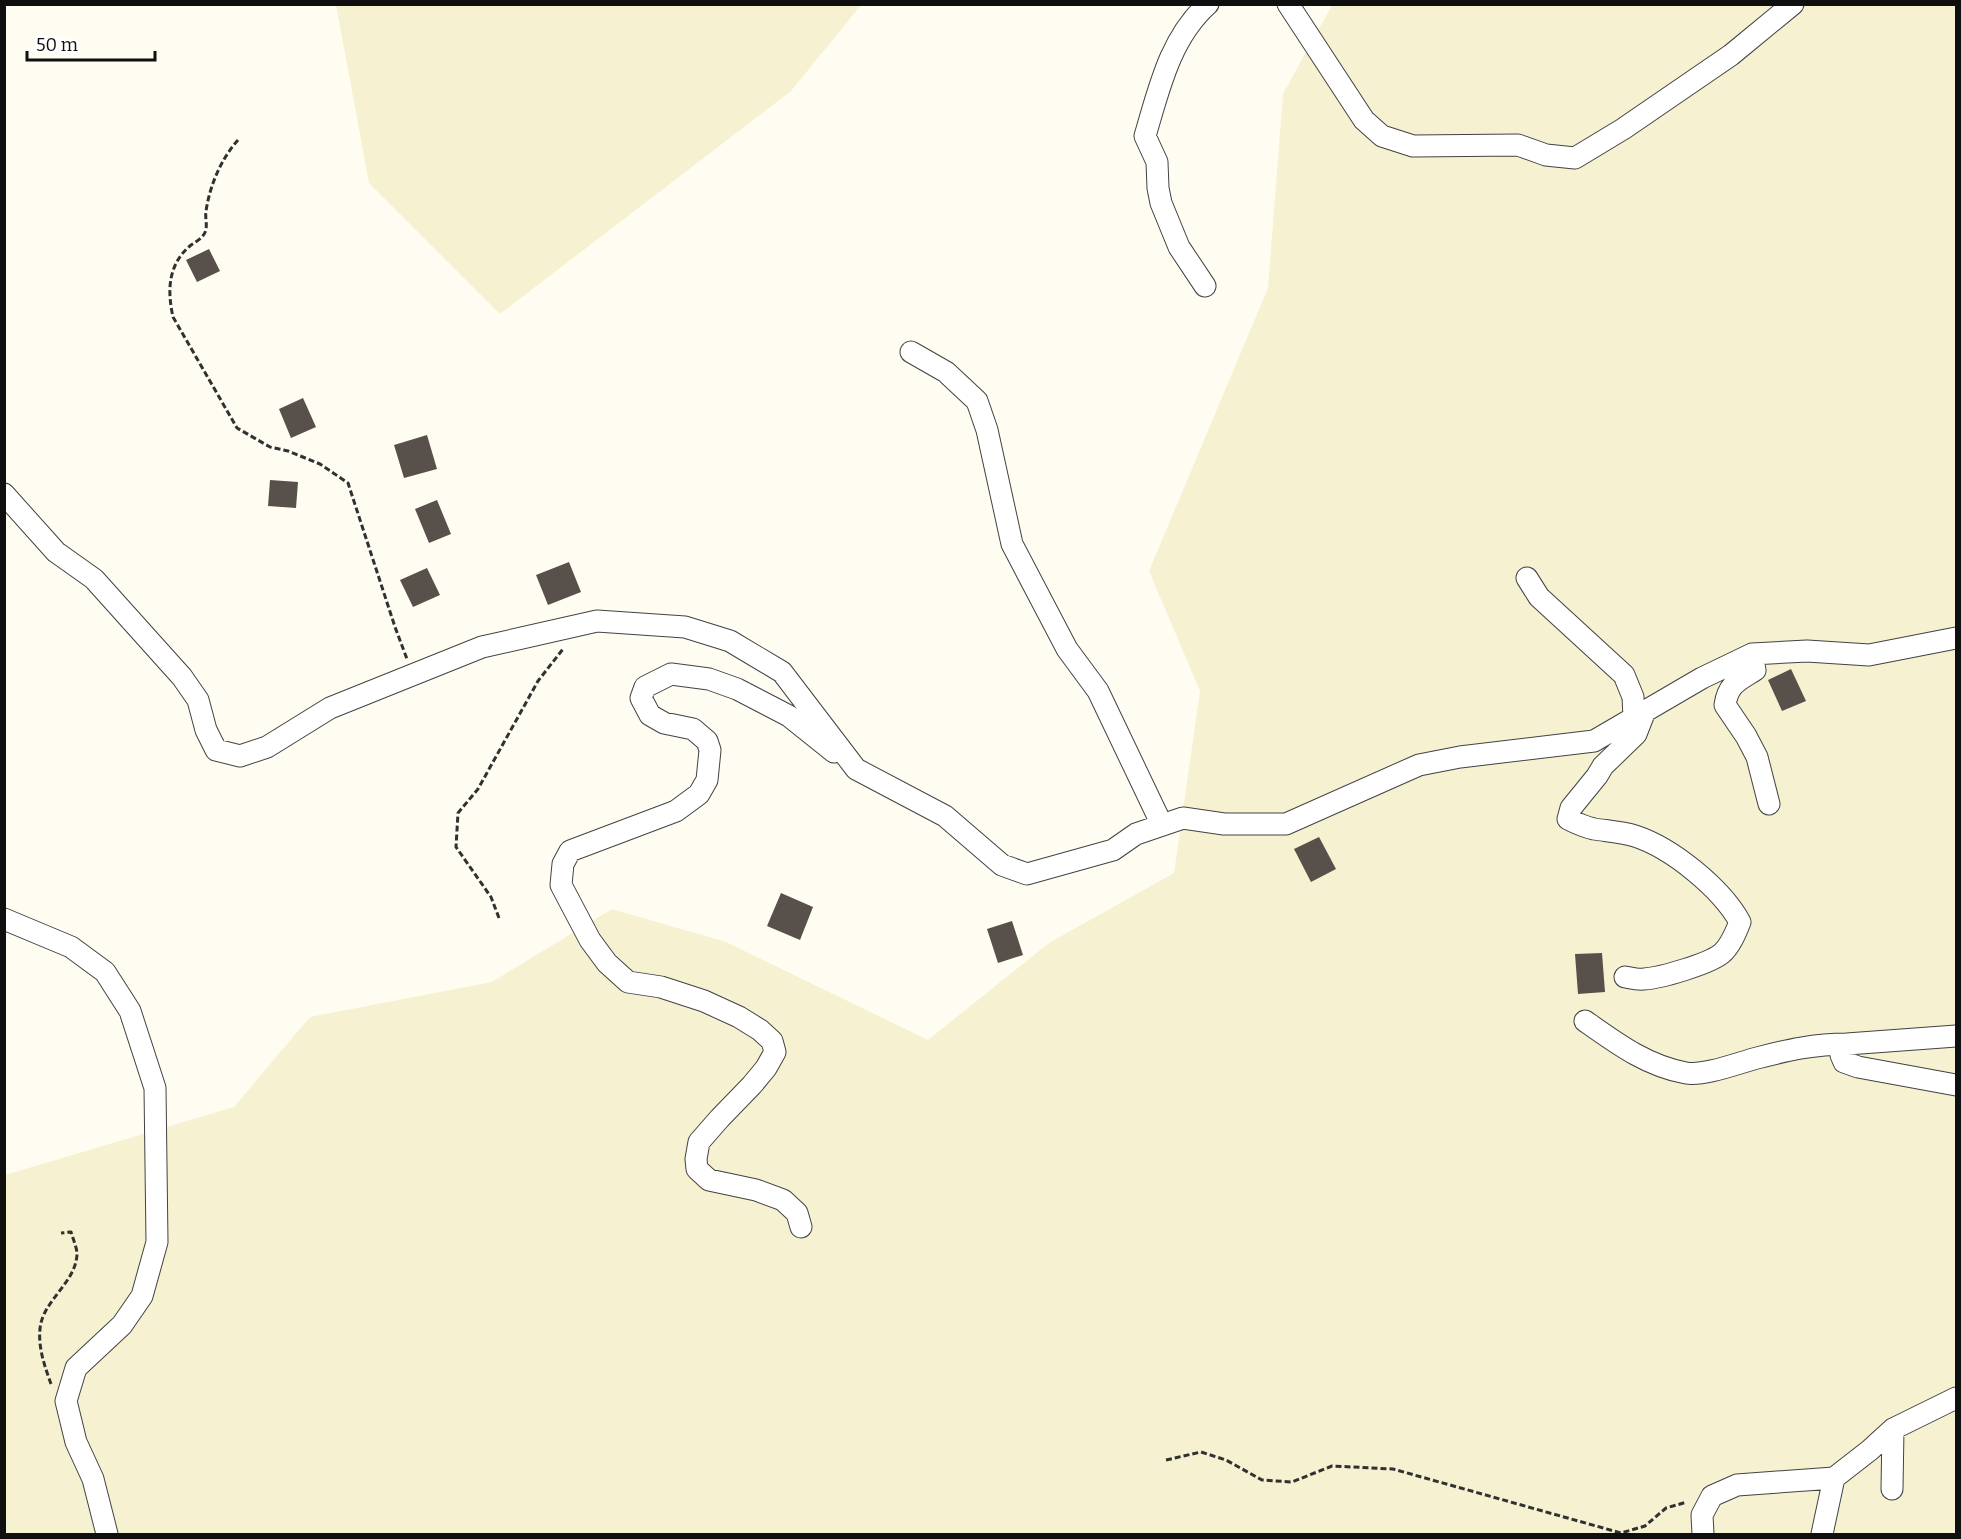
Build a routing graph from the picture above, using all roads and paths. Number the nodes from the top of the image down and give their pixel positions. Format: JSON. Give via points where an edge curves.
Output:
{"nodes":[{"id":1,"x":1208,"y":4,"type":"edge"},
{"id":2,"x":1288,"y":4,"type":"edge"},
{"id":3,"x":1793,"y":4,"type":"edge"},
{"id":4,"x":238,"y":140,"type":"dead end"},
{"id":5,"x":1205,"y":286,"type":"dead end"},
{"id":6,"x":911,"y":352,"type":"dead end"},
{"id":7,"x":4,"y":494,"type":"edge"},
{"id":8,"x":1527,"y":579,"type":"dead end"},
{"id":9,"x":1956,"y":638,"type":"edge"},
{"id":10,"x":564,"y":648,"type":"dead end"},
{"id":11,"x":1752,"y":654,"type":"junction"},
{"id":12,"x":413,"y":674,"type":"junction"},
{"id":13,"x":1640,"y":714,"type":"junction"},
{"id":14,"x":856,"y":769,"type":"junction"},
{"id":15,"x":1769,"y":804,"type":"dead end"},
{"id":16,"x":1162,"y":825,"type":"junction"},
{"id":17,"x":499,"y":918,"type":"dead end"},
{"id":18,"x":4,"y":919,"type":"edge"},
{"id":19,"x":1626,"y":977,"type":"dead end"},
{"id":20,"x":1585,"y":1021,"type":"dead end"},
{"id":21,"x":1956,"y":1036,"type":"edge"},
{"id":22,"x":1847,"y":1044,"type":"junction"},
{"id":23,"x":1956,"y":1086,"type":"edge"},
{"id":24,"x":801,"y":1227,"type":"dead end"},
{"id":25,"x":61,"y":1233,"type":"dead end"},
{"id":26,"x":53,"y":1389,"type":"dead end"},
{"id":27,"x":1956,"y":1398,"type":"edge"},
{"id":28,"x":1893,"y":1429,"type":"junction"},
{"id":29,"x":1166,"y":1460,"type":"dead end"},
{"id":30,"x":1834,"y":1478,"type":"junction"},
{"id":31,"x":1892,"y":1489,"type":"dead end"},
{"id":32,"x":1712,"y":1496,"type":"junction"},
{"id":33,"x":107,"y":1534,"type":"edge"},
{"id":34,"x":1703,"y":1534,"type":"edge"},
{"id":35,"x":1822,"y":1534,"type":"edge"}],
"edges":[{"from":1,"to":5,"type":"street","via":[[1194,17],[1167,65],[1145,136],[1157,162],[1161,203],[1179,247]]},
{"from":2,"to":3,"type":"street","via":[[1364,120],[1382,136],[1413,146],[1518,145],[1546,155],[1575,158],[1731,55]]},
{"from":4,"to":12,"type":"path","via":[[210,191],[206,231],[176,263],[170,278],[172,317],[237,428],[270,447],[320,464],[348,483]]},
{"from":6,"to":16,"type":"street","via":[[946,372],[977,401],[987,429],[1012,544],[1067,649],[1098,692]]},
{"from":7,"to":12,"type":"street","via":[[56,552],[94,579],[182,677],[198,700],[216,750],[240,756],[267,747],[330,708]]},
{"from":8,"to":13,"type":"street","via":[[1539,597],[1624,675]]},
{"from":9,"to":11,"type":"street","via":[[1869,655],[1807,651]]},
{"from":10,"to":17,"type":"path","via":[[538,681],[478,789],[459,813],[456,847],[491,897]]},
{"from":11,"to":13,"type":"street"},
{"from":11,"to":15,"type":"street","via":[[1755,670],[1735,683],[1727,693],[1725,705],[1757,757]]},
{"from":12,"to":14,"type":"street","via":[[482,647],[597,621],[685,627],[730,641],[782,672]]},
{"from":13,"to":16,"type":"street","via":[[1594,741],[1419,765],[1286,824],[1224,824],[1183,818]]},
{"from":13,"to":19,"type":"street","via":[[1636,734],[1603,766],[1571,808],[1568,819],[1595,829],[1636,836],[1681,859],[1718,893],[1740,922],[1721,954],[1706,962],[1662,976]]},
{"from":14,"to":16,"type":"street","via":[[945,816],[1002,865],[1027,874],[1113,850],[1136,834]]},
{"from":14,"to":24,"type":"street","via":[[789,716],[737,689],[709,679],[670,675],[645,687],[641,698],[650,715],[664,723],[693,729],[707,741],[707,780],[699,794],[676,811],[570,851],[563,864],[561,885],[590,940],[628,982],[661,987],[704,1001],[739,1017],[772,1041],[775,1052],[766,1068],[699,1142],[696,1158],[698,1169],[709,1180],[783,1200],[797,1213]]},
{"from":18,"to":33,"type":"street","via":[[71,947],[105,972],[130,1011],[155,1088],[157,1242],[142,1296],[122,1325],[76,1368],[66,1401]]},
{"from":20,"to":22,"type":"street","via":[[1648,1061],[1687,1073],[1718,1070],[1817,1044]]},
{"from":21,"to":22,"type":"street"},
{"from":22,"to":23,"type":"street","via":[[1841,1055],[1844,1062]]},
{"from":25,"to":26,"type":"path","via":[[71,1232],[78,1251],[40,1329],[43,1361]]},
{"from":27,"to":28,"type":"street"},
{"from":28,"to":30,"type":"street"},
{"from":28,"to":31,"type":"street"},
{"from":29,"to":32,"type":"path","via":[[1201,1452],[1226,1460],[1262,1480],[1292,1482],[1332,1466],[1393,1469],[1621,1533],[1645,1526],[1666,1508]]},
{"from":30,"to":32,"type":"street","via":[[1737,1485]]},
{"from":30,"to":35,"type":"street"},
{"from":32,"to":34,"type":"street","via":[[1702,1515]]}]}
